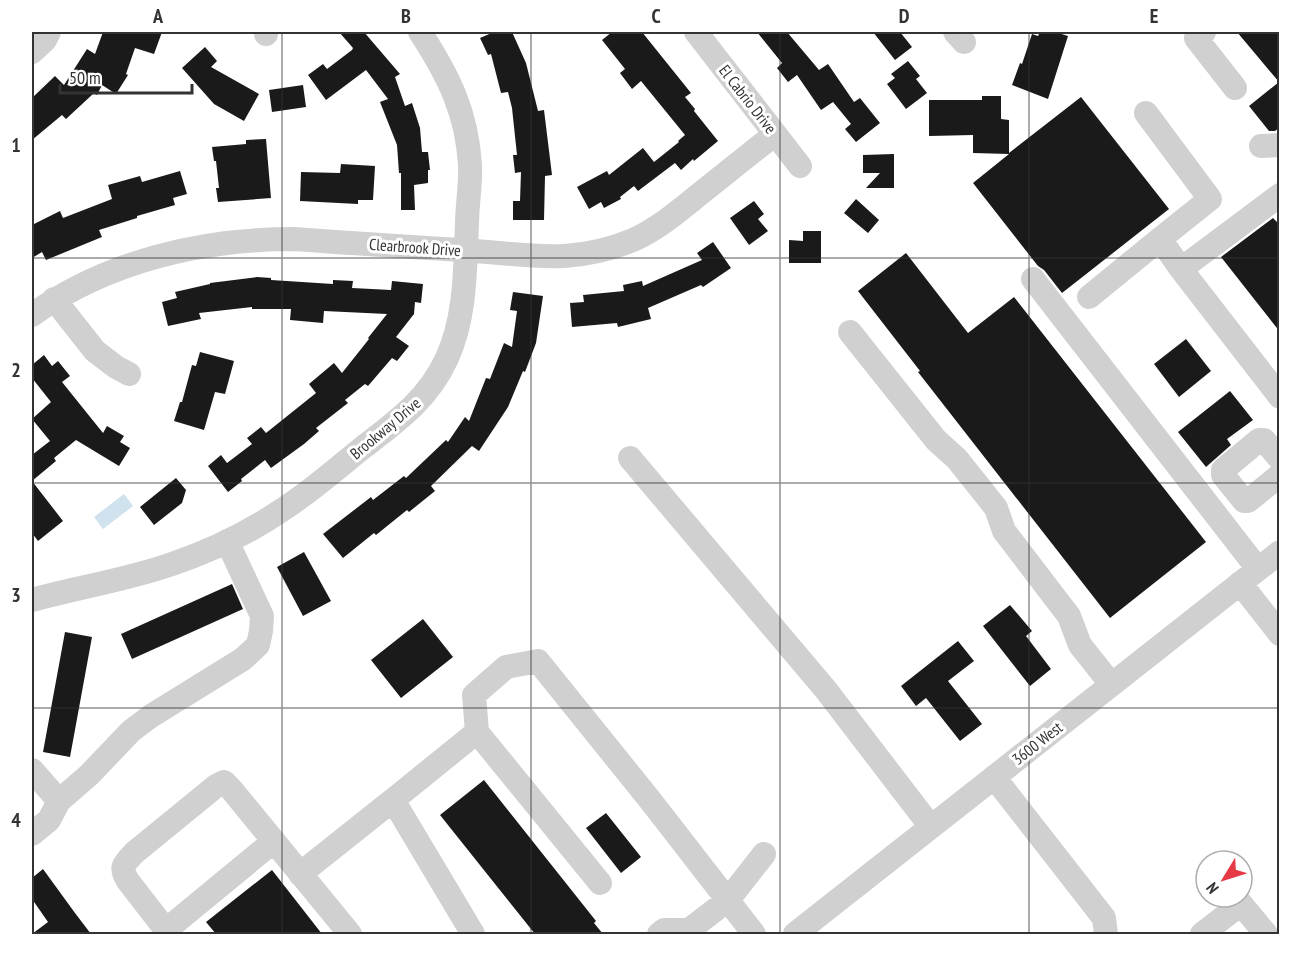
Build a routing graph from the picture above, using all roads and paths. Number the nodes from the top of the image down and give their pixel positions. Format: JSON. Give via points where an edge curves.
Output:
{"nodes":[{"id":1,"x":49,"y":32,"type":"edge"},
{"id":2,"x":420,"y":32,"type":"edge"},
{"id":3,"x":696,"y":32,"type":"edge"},
{"id":4,"x":1204,"y":32,"type":"edge"},
{"id":5,"x":32,"y":52,"type":"edge"},
{"id":6,"x":1235,"y":88,"type":"dead end"},
{"id":7,"x":1146,"y":114,"type":"dead end"},
{"id":8,"x":776,"y":134,"type":"junction"},
{"id":9,"x":800,"y":166,"type":"dead end"},
{"id":10,"x":1280,"y":195,"type":"edge"},
{"id":11,"x":1160,"y":239,"type":"junction"},
{"id":12,"x":466,"y":250,"type":"junction"},
{"id":13,"x":1181,"y":269,"type":"junction"},
{"id":14,"x":1033,"y":279,"type":"dead end"},
{"id":15,"x":1089,"y":297,"type":"dead end"},
{"id":16,"x":54,"y":299,"type":"junction"},
{"id":17,"x":32,"y":315,"type":"edge"},
{"id":18,"x":850,"y":332,"type":"dead end"},
{"id":19,"x":129,"y":374,"type":"dead end"},
{"id":20,"x":1280,"y":397,"type":"edge"},
{"id":21,"x":630,"y":458,"type":"dead end"},
{"id":22,"x":1280,"y":459,"type":"edge"},
{"id":23,"x":1277,"y":483,"type":"edge"},
{"id":24,"x":227,"y":541,"type":"junction"},
{"id":25,"x":1266,"y":564,"type":"edge"},
{"id":26,"x":32,"y":600,"type":"edge"},
{"id":27,"x":1280,"y":634,"type":"edge"},
{"id":28,"x":1111,"y":684,"type":"junction"},
{"id":29,"x":477,"y":732,"type":"junction"},
{"id":30,"x":32,"y":770,"type":"edge"},
{"id":31,"x":994,"y":777,"type":"junction"},
{"id":32,"x":393,"y":800,"type":"junction"},
{"id":33,"x":59,"y":801,"type":"junction"},
{"id":34,"x":931,"y":827,"type":"junction"},
{"id":35,"x":32,"y":834,"type":"edge"},
{"id":36,"x":274,"y":841,"type":"junction"},
{"id":37,"x":764,"y":854,"type":"dead end"},
{"id":38,"x":300,"y":874,"type":"junction"},
{"id":39,"x":600,"y":884,"type":"dead end"},
{"id":40,"x":728,"y":900,"type":"junction"},
{"id":41,"x":168,"y":932,"type":"edge"},
{"id":42,"x":350,"y":934,"type":"edge"},
{"id":43,"x":473,"y":934,"type":"edge"},
{"id":44,"x":659,"y":934,"type":"edge"},
{"id":45,"x":754,"y":934,"type":"edge"},
{"id":46,"x":795,"y":934,"type":"edge"},
{"id":47,"x":1106,"y":934,"type":"edge"},
{"id":48,"x":1202,"y":934,"type":"edge"},
{"id":49,"x":1266,"y":934,"type":"edge"}],
"edges":[{"from":1,"to":5,"type":"street"},
{"from":2,"to":12,"type":"street","name":"Brookway Drive","via":[[446,75],[464,124],[470,165]]},
{"from":3,"to":8,"type":"street","name":"El Cabrio Drive"},
{"from":4,"to":6,"type":"street","via":[[1196,38]]},
{"from":7,"to":11,"type":"street","via":[[1210,199]]},
{"from":8,"to":9,"type":"street","name":"El Cabrio Drive"},
{"from":8,"to":12,"type":"street","name":"Clearbrook Drive","via":[[668,218],[625,243],[570,257]]},
{"from":10,"to":13,"type":"street"},
{"from":11,"to":13,"type":"street"},
{"from":11,"to":15,"type":"street"},
{"from":12,"to":16,"type":"street","name":"Clearbrook Drive","via":[[294,239],[229,242],[146,260]]},
{"from":12,"to":24,"type":"street","name":"Brookway Drive","via":[[456,331],[448,357],[424,396],[284,509]]},
{"from":13,"to":20,"type":"street"},
{"from":14,"to":25,"type":"street"},
{"from":16,"to":17,"type":"street","name":"Clearbrook Drive"},
{"from":16,"to":19,"type":"street","via":[[95,351]]},
{"from":18,"to":28,"type":"street","via":[[996,508],[1004,531],[1069,616],[1080,645]]},
{"from":21,"to":34,"type":"street","via":[[826,690]]},
{"from":22,"to":23,"type":"street","via":[[1264,440],[1259,440],[1223,470],[1244,501]]},
{"from":24,"to":26,"type":"street","name":"Brookway Drive","via":[[170,565]]},
{"from":24,"to":33,"type":"street","via":[[262,616],[258,645],[243,659],[131,731]]},
{"from":25,"to":27,"type":"street"},
{"from":25,"to":28,"type":"street","name":"3600 West"},
{"from":28,"to":31,"type":"street","name":"3600 West"},
{"from":29,"to":32,"type":"street"},
{"from":29,"to":39,"type":"street"},
{"from":29,"to":40,"type":"street","via":[[474,694],[506,667],[538,661]]},
{"from":30,"to":33,"type":"street"},
{"from":31,"to":34,"type":"street","name":"3600 West"},
{"from":31,"to":47,"type":"street","via":[[1104,918]]},
{"from":32,"to":38,"type":"street"},
{"from":32,"to":43,"type":"street"},
{"from":33,"to":35,"type":"street","via":[[49,820]]},
{"from":34,"to":46,"type":"street","name":"3600 West"},
{"from":36,"to":38,"type":"street"},
{"from":36,"to":41,"type":"street"},
{"from":36,"to":41,"type":"street","via":[[224,782],[134,853],[126,861],[124,875]]},
{"from":37,"to":40,"type":"street"},
{"from":38,"to":42,"type":"street"},
{"from":40,"to":44,"type":"street","via":[[689,930],[664,930]]},
{"from":40,"to":45,"type":"street"},
{"from":48,"to":49,"type":"street","via":[[1241,904]]}]}
